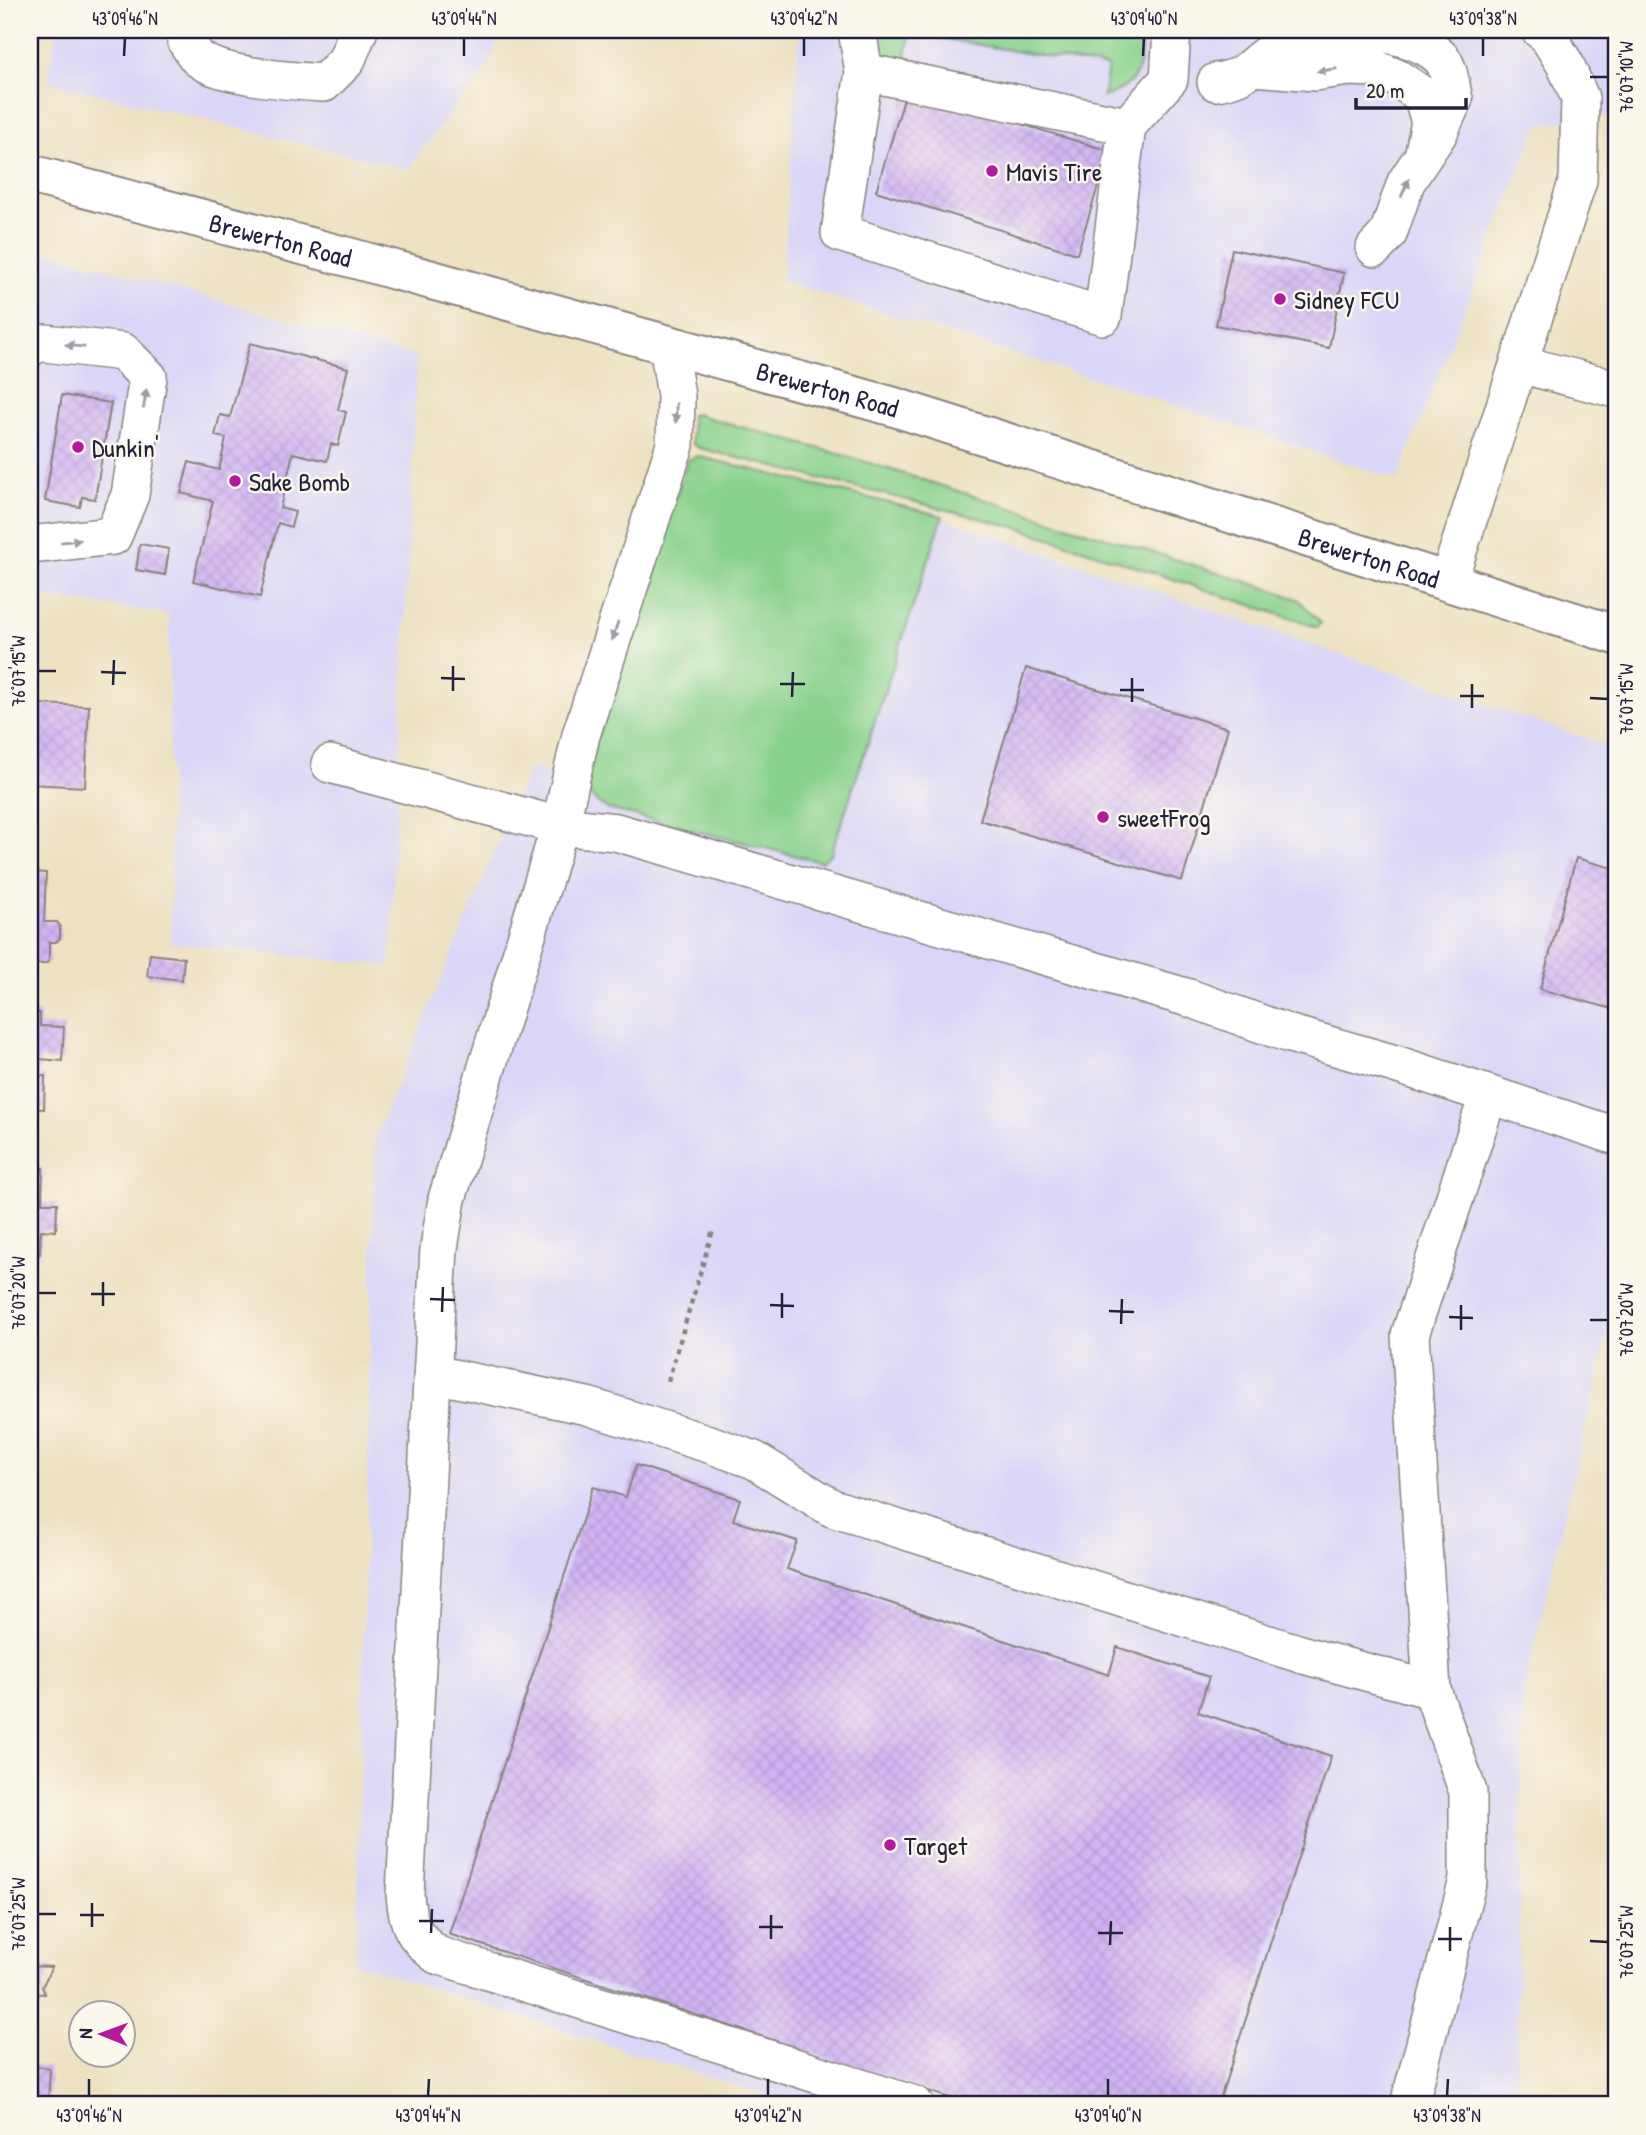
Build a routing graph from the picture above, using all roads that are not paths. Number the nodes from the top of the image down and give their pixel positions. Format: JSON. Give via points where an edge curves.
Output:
{"nodes":[{"id":1,"x":359,"y":30,"type":"edge"},
{"id":2,"x":857,"y":30,"type":"edge"},
{"id":3,"x":1172,"y":30,"type":"edge"},
{"id":4,"x":1546,"y":32,"type":"edge"},
{"id":5,"x":187,"y":35,"type":"edge"},
{"id":6,"x":864,"y":72,"type":"junction"},
{"id":7,"x":1216,"y":82,"type":"dead end"},
{"id":8,"x":1127,"y":126,"type":"junction"},
{"id":9,"x":30,"y":174,"type":"edge"},
{"id":10,"x":1375,"y":248,"type":"dead end"},
{"id":11,"x":668,"y":345,"type":"junction"},
{"id":12,"x":30,"y":348,"type":"edge"},
{"id":13,"x":1520,"y":364,"type":"junction"},
{"id":14,"x":1616,"y":389,"type":"edge"},
{"id":15,"x":30,"y":545,"type":"edge"},
{"id":16,"x":1448,"y":582,"type":"junction"},
{"id":17,"x":1616,"y":635,"type":"edge"},
{"id":18,"x":330,"y":764,"type":"dead end"},
{"id":19,"x":560,"y":825,"type":"junction"},
{"id":20,"x":1488,"y":1096,"type":"junction"},
{"id":21,"x":1616,"y":1136,"type":"edge"},
{"id":22,"x":435,"y":1374,"type":"junction"},
{"id":23,"x":1432,"y":1690,"type":"junction"},
{"id":24,"x":915,"y":2105,"type":"edge"},
{"id":25,"x":1409,"y":2105,"type":"edge"}],
"edges":[{"from":1,"to":5,"type":"lane","via":[[345,61],[324,83],[223,68],[199,58]]},
{"from":2,"to":6,"type":"lane"},
{"from":3,"to":8,"type":"lane","via":[[1169,79]]},
{"from":4,"to":13,"type":"lane","via":[[1580,98],[1578,180]]},
{"from":6,"to":8,"type":"lane"},
{"from":6,"to":8,"type":"lane","via":[[840,233],[1103,316]]},
{"from":10,"to":7,"type":"lane","one_way":true,"via":[[1388,234],[1406,183],[1423,157],[1430,122],[1422,95],[1385,72],[1349,67],[1315,72],[1253,67],[1241,77]]},
{"from":9,"to":11,"type":"main road","name":"Brewerton Road"},
{"from":11,"to":16,"type":"main road","name":"Brewerton Road","via":[[891,406]]},
{"from":11,"to":19,"type":"lane","one_way":true,"via":[[676,396],[675,445],[581,736]]},
{"from":15,"to":12,"type":"lane","one_way":true,"via":[[113,536],[130,495],[148,377],[123,352],[45,343],[32,343]]},
{"from":13,"to":14,"type":"lane"},
{"from":13,"to":16,"type":"lane"},
{"from":16,"to":17,"type":"main road","name":"Brewerton Road"},
{"from":18,"to":19,"type":"lane"},
{"from":19,"to":20,"type":"lane","via":[[616,832],[1164,991]]},
{"from":19,"to":22,"type":"lane","via":[[447,1199],[439,1248]]},
{"from":20,"to":21,"type":"lane"},
{"from":20,"to":23,"type":"lane","via":[[1410,1335]]},
{"from":22,"to":23,"type":"lane","via":[[587,1406],[701,1442],[754,1460],[832,1508],[1307,1656]]},
{"from":22,"to":24,"type":"lane","via":[[405,1894],[407,1922],[418,1941],[437,1955]]},
{"from":23,"to":25,"type":"lane","via":[[1468,1792],[1468,1880]]}]}
